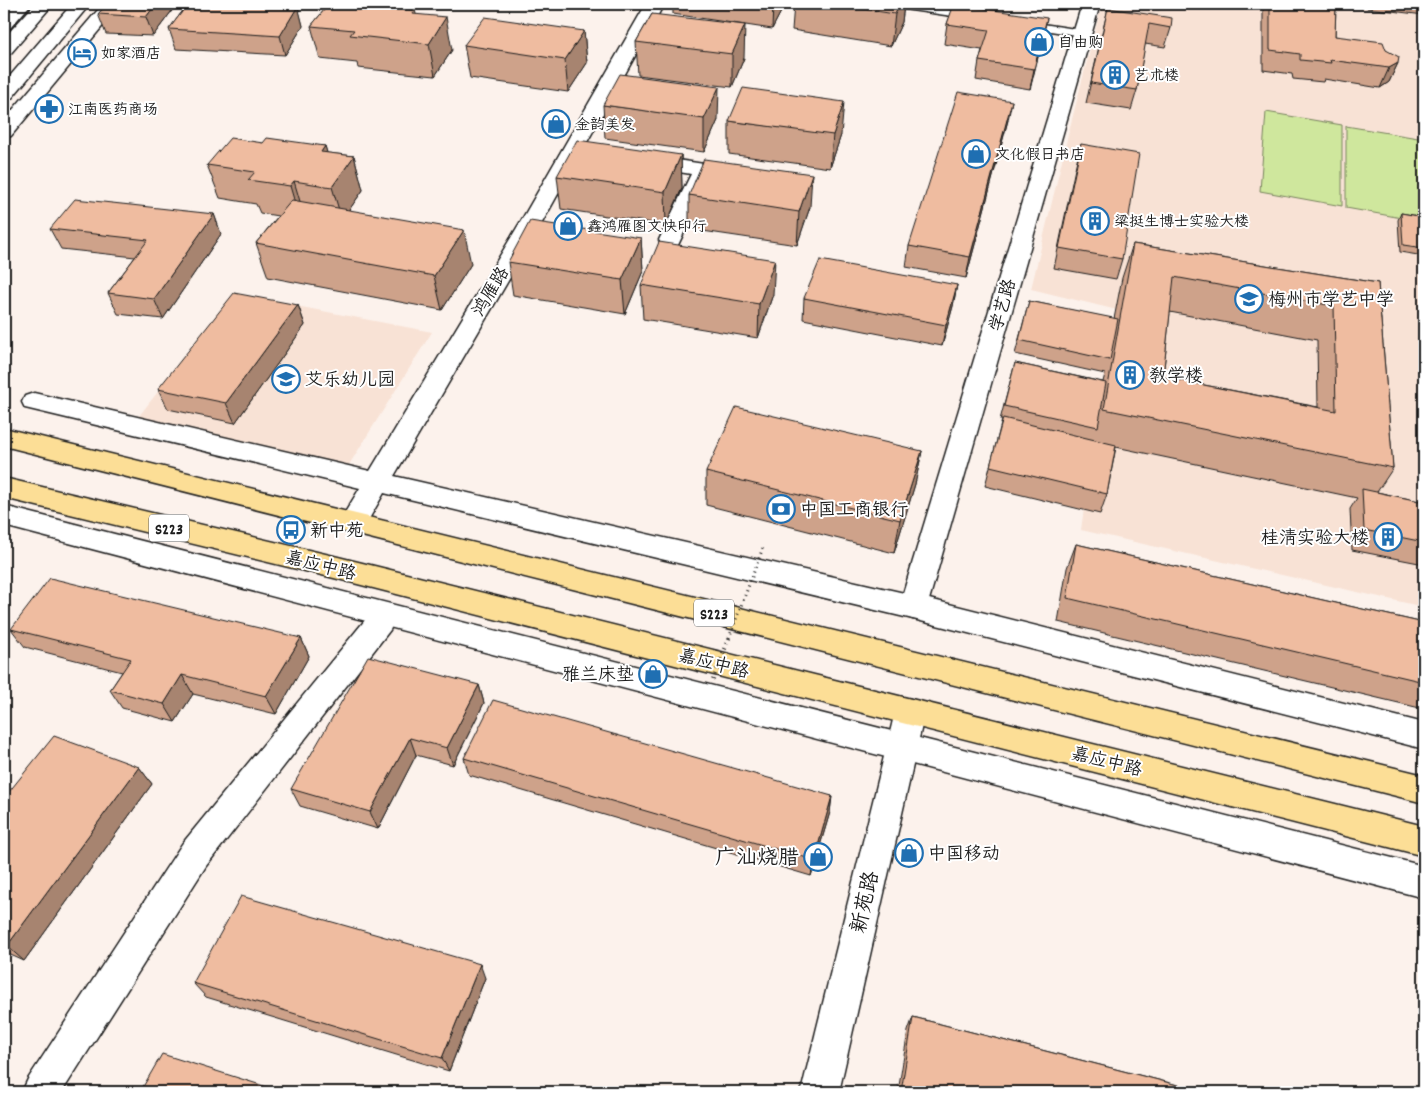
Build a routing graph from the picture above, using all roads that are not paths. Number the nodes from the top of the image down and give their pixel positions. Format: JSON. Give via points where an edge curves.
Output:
{"nodes":[{"id":1,"x":81,"y":4,"type":"edge"},
{"id":2,"x":112,"y":4,"type":"edge"},
{"id":3,"x":655,"y":4,"type":"edge"},
{"id":4,"x":890,"y":4,"type":"edge"},
{"id":5,"x":1090,"y":4,"type":"edge"},
{"id":6,"x":32,"y":6,"type":"edge"},
{"id":7,"x":986,"y":18,"type":"edge"},
{"id":8,"x":1015,"y":23,"type":"edge"},
{"id":9,"x":4,"y":24,"type":"edge"},
{"id":10,"x":1082,"y":33,"type":"junction"},
{"id":11,"x":4,"y":49,"type":"edge"},
{"id":12,"x":4,"y":95,"type":"edge"},
{"id":13,"x":4,"y":132,"type":"edge"},
{"id":14,"x":625,"y":158,"type":"edge"},
{"id":15,"x":670,"y":240,"type":"dead end"},
{"id":16,"x":34,"y":402,"type":"dead end"},
{"id":17,"x":4,"y":437,"type":"edge"},
{"id":18,"x":377,"y":482,"type":"junction"},
{"id":19,"x":4,"y":488,"type":"edge"},
{"id":20,"x":4,"y":516,"type":"edge"},
{"id":21,"x":352,"y":524,"type":"junction"},
{"id":22,"x":914,"y":607,"type":"junction"},
{"id":23,"x":380,"y":622,"type":"dead end"},
{"id":24,"x":910,"y":712,"type":"junction"},
{"id":25,"x":1424,"y":736,"type":"edge"},
{"id":26,"x":900,"y":747,"type":"junction"},
{"id":27,"x":1424,"y":789,"type":"edge"},
{"id":28,"x":1424,"y":840,"type":"edge"},
{"id":29,"x":1424,"y":882,"type":"edge"},
{"id":30,"x":41,"y":1092,"type":"edge"},
{"id":31,"x":820,"y":1092,"type":"edge"}],
"edges":[{"from":1,"to":12,"type":"street"},
{"from":2,"to":13,"type":"street"},
{"from":3,"to":18,"type":"street","name":"鸿雁路","via":[[532,221]]},
{"from":4,"to":7,"type":"lane"},
{"from":5,"to":10,"type":"street","name":"学艺路"},
{"from":6,"to":9,"type":"street"},
{"from":6,"to":11,"type":"street"},
{"from":8,"to":10,"type":"lane"},
{"from":10,"to":22,"type":"street","name":"学艺路"},
{"from":14,"to":15,"type":"street","via":[[704,170]]},
{"from":16,"to":18,"type":"street"},
{"from":17,"to":21,"type":"main road","number":"S223"},
{"from":18,"to":21,"type":"street","name":"鸿雁路"},
{"from":18,"to":22,"type":"street"},
{"from":19,"to":24,"type":"main road","name":"嘉应中路","number":"S223","via":[[334,567]]},
{"from":20,"to":26,"type":"street"},
{"from":21,"to":27,"type":"main road","number":"S223"},
{"from":22,"to":25,"type":"street"},
{"from":23,"to":30,"type":"street","via":[[194,855]]},
{"from":24,"to":26,"type":"street","name":"新苑路"},
{"from":24,"to":28,"type":"main road","name":"嘉应中路","number":"S223"},
{"from":26,"to":29,"type":"street"},
{"from":26,"to":31,"type":"street","name":"新苑路"}]}
